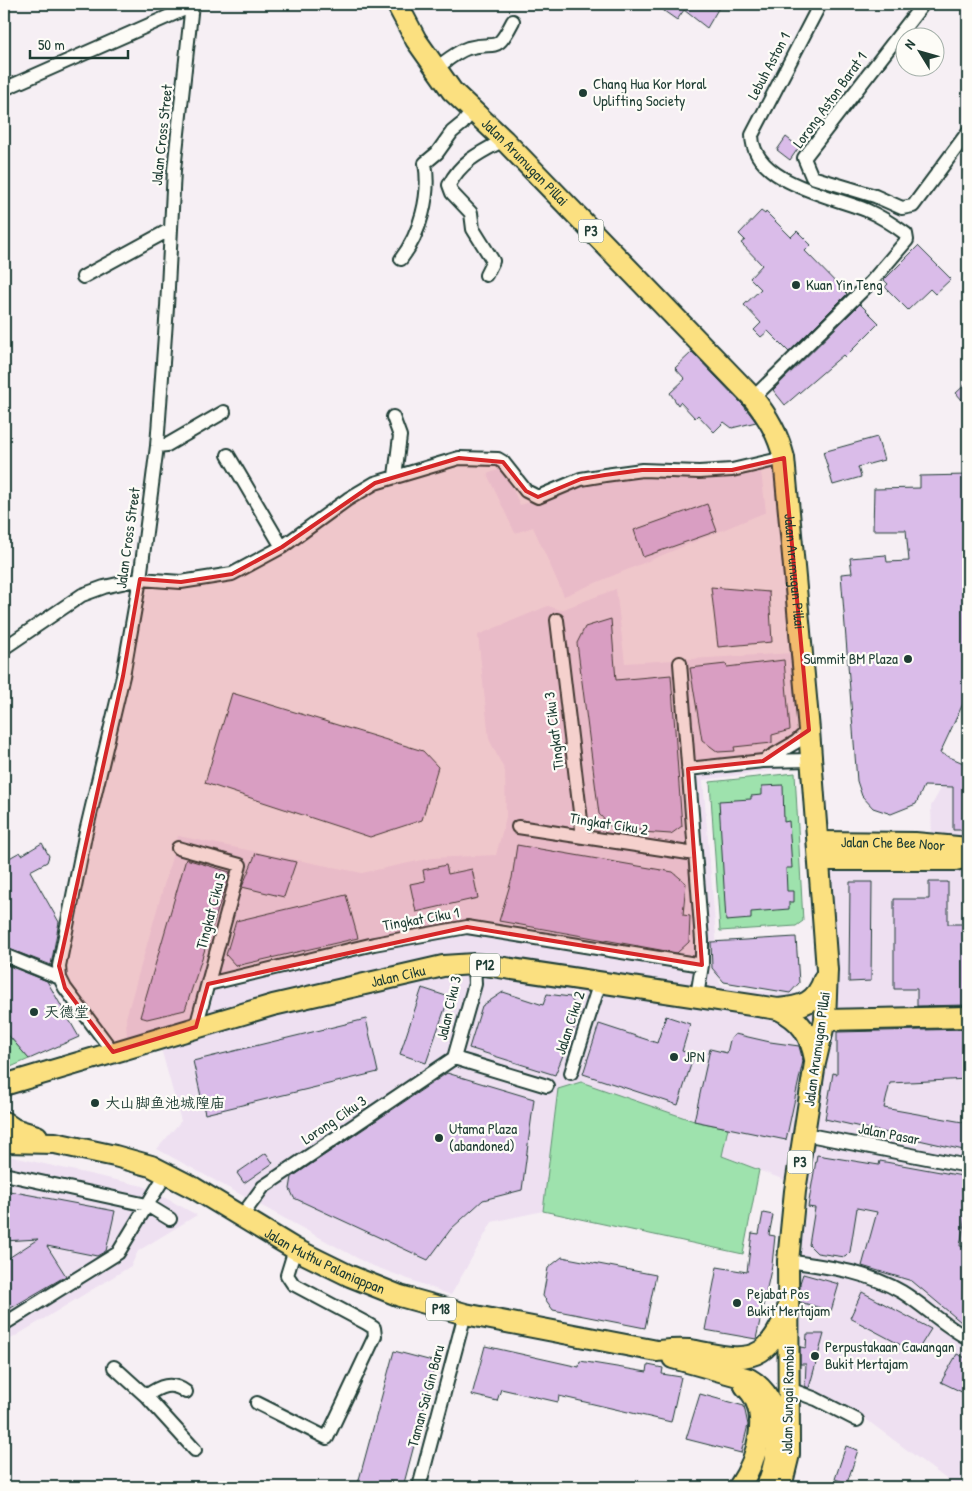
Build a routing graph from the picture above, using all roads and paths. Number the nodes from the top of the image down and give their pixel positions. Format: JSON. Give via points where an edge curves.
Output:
{"nodes":[{"id":1,"x":397,"y":4,"type":"edge"},
{"id":2,"x":820,"y":4,"type":"edge"},
{"id":3,"x":923,"y":4,"type":"edge"},
{"id":4,"x":192,"y":5,"type":"edge"},
{"id":5,"x":513,"y":21,"type":"dead end"},
{"id":6,"x":435,"y":69,"type":"junction"},
{"id":7,"x":4,"y":89,"type":"edge"},
{"id":8,"x":472,"y":111,"type":"junction"},
{"id":9,"x":968,"y":132,"type":"edge"},
{"id":10,"x":504,"y":140,"type":"junction"},
{"id":11,"x":171,"y":229,"type":"junction"},
{"id":12,"x":401,"y":259,"type":"dead end"},
{"id":13,"x":486,"y":275,"type":"dead end"},
{"id":14,"x":83,"y":276,"type":"dead end"},
{"id":15,"x":753,"y":398,"type":"junction"},
{"id":16,"x":224,"y":412,"type":"dead end"},
{"id":17,"x":393,"y":417,"type":"dead end"},
{"id":18,"x":157,"y":446,"type":"junction"},
{"id":19,"x":228,"y":455,"type":"dead end"},
{"id":20,"x":784,"y":458,"type":"junction"},
{"id":21,"x":395,"y":476,"type":"junction"},
{"id":22,"x":282,"y":547,"type":"junction"},
{"id":23,"x":140,"y":580,"type":"junction"},
{"id":24,"x":557,"y":620,"type":"dead end"},
{"id":25,"x":4,"y":648,"type":"edge"},
{"id":26,"x":680,"y":663,"type":"dead end"},
{"id":27,"x":809,"y":730,"type":"junction"},
{"id":28,"x":811,"y":760,"type":"junction"},
{"id":29,"x":762,"y":761,"type":"junction"},
{"id":30,"x":688,"y":769,"type":"junction"},
{"id":31,"x":518,"y":827,"type":"dead end"},
{"id":32,"x":583,"y":837,"type":"junction"},
{"id":33,"x":178,"y":848,"type":"dead end"},
{"id":34,"x":968,"y":848,"type":"edge"},
{"id":35,"x":819,"y":851,"type":"junction"},
{"id":36,"x":695,"y":854,"type":"junction"},
{"id":37,"x":968,"y":857,"type":"edge"},
{"id":38,"x":4,"y":956,"type":"edge"},
{"id":39,"x":474,"y":964,"type":"junction"},
{"id":40,"x":702,"y":965,"type":"junction"},
{"id":41,"x":827,"y":970,"type":"junction"},
{"id":42,"x":60,"y":978,"type":"junction"},
{"id":43,"x":600,"y":982,"type":"junction"},
{"id":44,"x":208,"y":984,"type":"junction"},
{"id":45,"x":697,"y":996,"type":"junction"},
{"id":46,"x":778,"y":1009,"type":"junction"},
{"id":47,"x":968,"y":1017,"type":"edge"},
{"id":48,"x":825,"y":1020,"type":"junction"},
{"id":49,"x":196,"y":1028,"type":"junction"},
{"id":50,"x":113,"y":1052,"type":"junction"},
{"id":51,"x":454,"y":1058,"type":"junction"},
{"id":52,"x":815,"y":1063,"type":"junction"},
{"id":53,"x":570,"y":1073,"type":"dead end"},
{"id":54,"x":26,"y":1077,"type":"junction"},
{"id":55,"x":4,"y":1085,"type":"edge"},
{"id":56,"x":547,"y":1086,"type":"dead end"},
{"id":57,"x":4,"y":1097,"type":"edge"},
{"id":58,"x":4,"y":1122,"type":"edge"},
{"id":59,"x":804,"y":1134,"type":"junction"},
{"id":60,"x":4,"y":1142,"type":"edge"},
{"id":61,"x":55,"y":1143,"type":"junction"},
{"id":62,"x":968,"y":1166,"type":"edge"},
{"id":63,"x":4,"y":1174,"type":"edge"},
{"id":64,"x":166,"y":1174,"type":"junction"},
{"id":65,"x":147,"y":1205,"type":"junction"},
{"id":66,"x":241,"y":1217,"type":"junction"},
{"id":67,"x":170,"y":1219,"type":"dead end"},
{"id":68,"x":295,"y":1249,"type":"junction"},
{"id":69,"x":788,"y":1261,"type":"junction"},
{"id":70,"x":787,"y":1313,"type":"junction"},
{"id":71,"x":464,"y":1314,"type":"junction"},
{"id":72,"x":4,"y":1324,"type":"edge"},
{"id":73,"x":968,"y":1338,"type":"edge"},
{"id":74,"x":657,"y":1351,"type":"junction"},
{"id":75,"x":114,"y":1367,"type":"dead end"},
{"id":76,"x":731,"y":1373,"type":"junction"},
{"id":77,"x":789,"y":1389,"type":"junction"},
{"id":78,"x":186,"y":1392,"type":"dead end"},
{"id":79,"x":146,"y":1396,"type":"junction"},
{"id":80,"x":257,"y":1403,"type":"dead end"},
{"id":81,"x":857,"y":1420,"type":"dead end"},
{"id":82,"x":195,"y":1450,"type":"dead end"},
{"id":83,"x":782,"y":1458,"type":"junction"},
{"id":84,"x":419,"y":1487,"type":"edge"},
{"id":85,"x":740,"y":1487,"type":"edge"},
{"id":86,"x":767,"y":1487,"type":"edge"},
{"id":87,"x":781,"y":1487,"type":"edge"},
{"id":88,"x":793,"y":1487,"type":"edge"}],
"edges":[{"from":1,"to":6,"type":"main road","name":"Jalan Arumugan Pillai","number":"P3"},
{"from":2,"to":15,"type":"street","name":"Lebuh Aston 1","via":[[752,134],[756,156],[804,190],[868,211],[906,234],[907,240],[872,281]]},
{"from":3,"to":9,"type":"street","name":"Lorong Aston Barat 1","via":[[804,158],[812,177],[875,196],[902,208],[912,206]]},
{"from":4,"to":7,"type":"street"},
{"from":4,"to":11,"type":"street","name":"Jalan Cross Street","via":[[174,170]]},
{"from":5,"to":6,"type":"street","via":[[497,45],[467,48]]},
{"from":6,"to":8,"type":"main road","name":"Jalan Arumugan Pillai","number":"P3"},
{"from":8,"to":10,"type":"main road","name":"Jalan Arumugan Pillai","number":"P3"},
{"from":8,"to":12,"type":"street","via":[[424,164],[424,201],[420,220],[416,236]]},
{"from":10,"to":13,"type":"street","via":[[461,166],[449,185],[470,213],[473,229],[493,261]]},
{"from":10,"to":15,"type":"main road","name":"Jalan Arumugan Pillai","number":"P3"},
{"from":11,"to":14,"type":"street"},
{"from":11,"to":18,"type":"street","name":"Jalan Cross Street"},
{"from":15,"to":20,"type":"main road","name":"Jalan Arumugan Pillai","number":"P3","via":[[778,436]]},
{"from":16,"to":18,"type":"street","via":[[167,445]]},
{"from":17,"to":21,"type":"street","via":[[400,436]]},
{"from":18,"to":23,"type":"street","name":"Jalan Cross Street"},
{"from":19,"to":22,"type":"street"},
{"from":20,"to":21,"type":"street","via":[[732,470],[642,470],[605,475],[581,479],[538,497],[526,491],[508,466],[498,459],[459,458]]},
{"from":20,"to":27,"type":"main road","name":"Jalan Arumugan Pillai","number":"P3"},
{"from":21,"to":22,"type":"street","via":[[375,483],[348,499]]},
{"from":22,"to":23,"type":"street","via":[[232,574],[181,582]]},
{"from":23,"to":25,"type":"street","via":[[82,594]]},
{"from":23,"to":42,"type":"street","name":"Jalan Cross Street","via":[[124,676],[85,836],[58,966]]},
{"from":24,"to":32,"type":"street","name":"Tingkat Ciku 3"},
{"from":26,"to":30,"type":"street"},
{"from":27,"to":28,"type":"main road","name":"Jalan Arumugan Pillai","number":"P3"},
{"from":27,"to":29,"type":"street","via":[[796,742]]},
{"from":28,"to":29,"type":"street"},
{"from":28,"to":35,"type":"main road","name":"Jalan Arumugan Pillai","number":"P3"},
{"from":29,"to":30,"type":"street"},
{"from":30,"to":36,"type":"street"},
{"from":31,"to":32,"type":"street","name":"Tingkat Ciku 2"},
{"from":32,"to":36,"type":"street","name":"Tingkat Ciku 2"},
{"from":33,"to":44,"type":"street","name":"Tingkat Ciku 5","via":[[240,864]]},
{"from":34,"to":35,"type":"main road","name":"Jalan Che Bee Noor","via":[[915,843]]},
{"from":35,"to":37,"type":"main road","name":"Jalan Che Bee Noor","via":[[955,860]]},
{"from":35,"to":41,"type":"main road","name":"Jalan Arumugan Pillai","number":"P3"},
{"from":36,"to":40,"type":"street"},
{"from":38,"to":42,"type":"street"},
{"from":39,"to":43,"type":"main road","name":"Jalan Ciku","number":"P12"},
{"from":39,"to":49,"type":"main road","name":"Jalan Ciku","number":"P12","via":[[443,966],[273,1005]]},
{"from":39,"to":51,"type":"street","name":"Jalan Ciku 3","via":[[475,984]]},
{"from":40,"to":44,"type":"street","name":"Tingkat Ciku 1","via":[[467,926],[374,944]]},
{"from":40,"to":45,"type":"street"},
{"from":41,"to":46,"type":"main road","via":[[821,990],[810,1002]]},
{"from":41,"to":48,"type":"main road","name":"Jalan Arumugan Pillai","number":"P3"},
{"from":42,"to":50,"type":"street"},
{"from":43,"to":45,"type":"main road","name":"Jalan Ciku","number":"P12"},
{"from":43,"to":53,"type":"street","name":"Jalan Ciku 2"},
{"from":44,"to":49,"type":"street","name":"Tingkat Ciku 5"},
{"from":45,"to":46,"type":"main road","name":"Jalan Ciku","number":"P12"},
{"from":46,"to":52,"type":"main road","via":[[804,1027]]},
{"from":47,"to":48,"type":"main road"},
{"from":48,"to":52,"type":"main road","name":"Jalan Arumugan Pillai","number":"P3"},
{"from":49,"to":50,"type":"main road","name":"Jalan Ciku","number":"P12"},
{"from":50,"to":54,"type":"main road","name":"Jalan Ciku","number":"P12"},
{"from":51,"to":56,"type":"street"},
{"from":51,"to":66,"type":"street","name":"Lorong Ciku 3","via":[[263,1187]]},
{"from":52,"to":59,"type":"main road","name":"Jalan Arumugan Pillai","number":"P3"},
{"from":54,"to":55,"type":"main road","number":"P12"},
{"from":54,"to":57,"type":"main road"},
{"from":58,"to":61,"type":"main road","via":[[14,1129]]},
{"from":59,"to":62,"type":"street","name":"Jalan Pasar"},
{"from":59,"to":69,"type":"main road","name":"Jalan Arumugan Pillai","number":"P3"},
{"from":60,"to":61,"type":"main road","name":"Jalan Muthu Palaniappan"},
{"from":61,"to":64,"type":"main road","name":"Jalan Muthu Palaniappan","number":"P18","via":[[130,1160]]},
{"from":63,"to":65,"type":"street"},
{"from":64,"to":65,"type":"street"},
{"from":64,"to":66,"type":"main road","name":"Jalan Muthu Palaniappan","number":"P18"},
{"from":65,"to":67,"type":"street"},
{"from":65,"to":72,"type":"street","via":[[118,1253]]},
{"from":66,"to":68,"type":"main road","name":"Jalan Muthu Palaniappan","number":"P18"},
{"from":68,"to":71,"type":"main road","name":"Jalan Muthu Palaniappan","number":"P18","via":[[383,1291]]},
{"from":68,"to":80,"type":"street","via":[[287,1275],[293,1284],[374,1328],[375,1336],[327,1438]]},
{"from":69,"to":70,"type":"main road","name":"Jalan Arumugan Pillai","number":"P3"},
{"from":69,"to":73,"type":"street","via":[[850,1270],[880,1281]]},
{"from":70,"to":74,"type":"main road","name":"Jalan Muthu Palaniappan","number":"P18","via":[[776,1336],[755,1354],[733,1357],[686,1350]]},
{"from":70,"to":77,"type":"main road","name":"Jalan Sungai Rambai","number":"P18"},
{"from":71,"to":74,"type":"main road","name":"Jalan Muthu Palaniappan","number":"P18"},
{"from":71,"to":84,"type":"street","name":"Taman Sai Gin Baru"},
{"from":74,"to":76,"type":"main road","name":"Jalan Muthu Palaniappan","number":"P18","via":[[683,1362]]},
{"from":75,"to":79,"type":"street"},
{"from":76,"to":83,"type":"main road","name":"Jalan Muthu Palaniappan","number":"P18","via":[[760,1386],[768,1395],[775,1414],[776,1445]]},
{"from":76,"to":85,"type":"main road","via":[[750,1390],[757,1401],[760,1417],[756,1453]]},
{"from":77,"to":81,"type":"street"},
{"from":77,"to":83,"type":"main road","name":"Jalan Sungai Rambai","number":"P18"},
{"from":77,"to":88,"type":"main road","via":[[802,1425],[803,1447]]},
{"from":78,"to":79,"type":"street","via":[[178,1386],[168,1385]]},
{"from":79,"to":82,"type":"street"},
{"from":83,"to":86,"type":"main road","name":"Jalan Sungai Rambai","number":"P18"},
{"from":83,"to":87,"type":"main road","name":"Jalan Sungai Rambai","number":"P18"}]}
